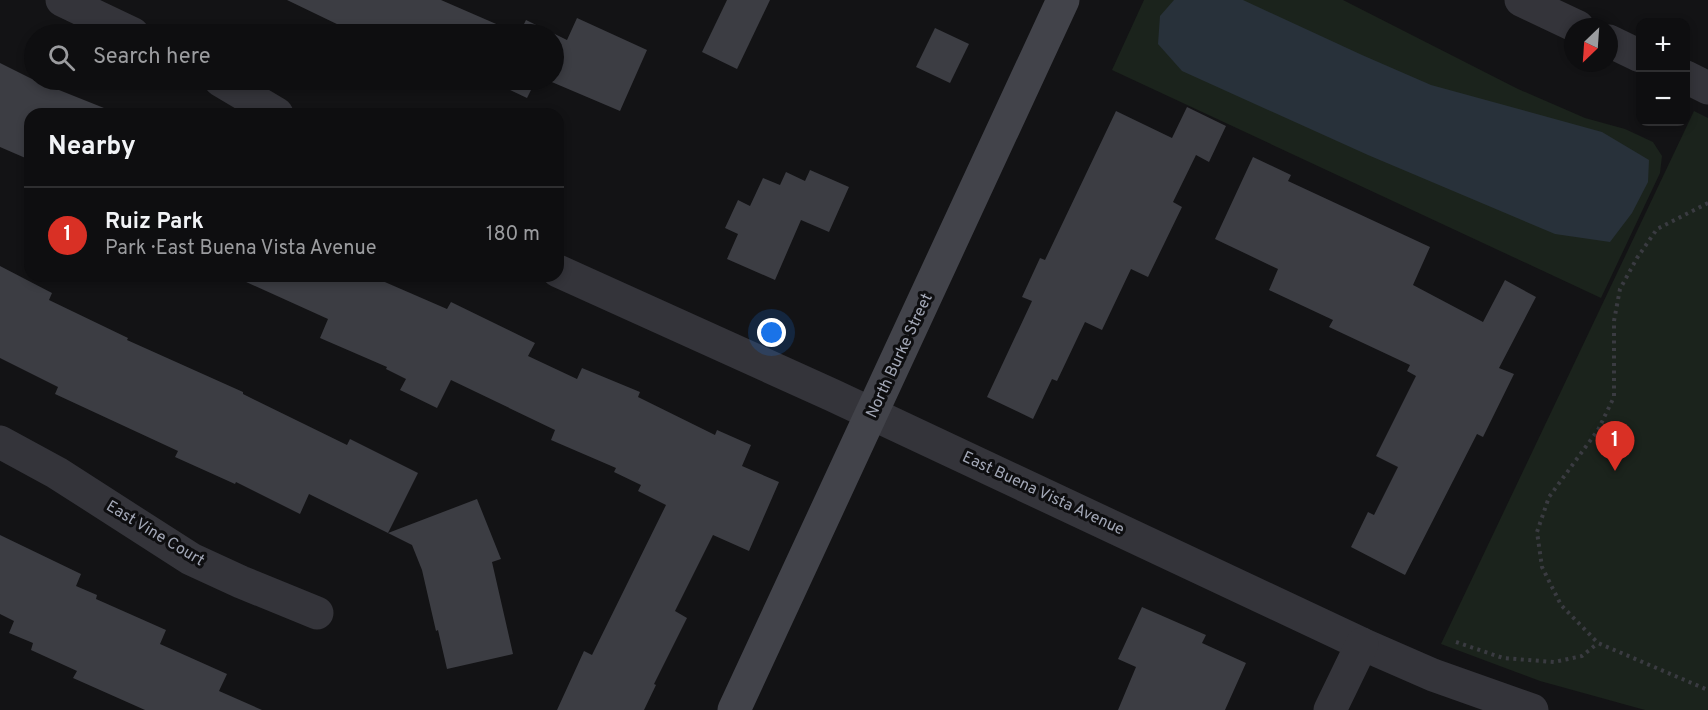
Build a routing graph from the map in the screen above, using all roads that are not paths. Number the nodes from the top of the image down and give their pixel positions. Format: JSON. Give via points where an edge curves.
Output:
{"nodes":[{"id":1,"x":62,"y":0,"type":"edge"},
{"id":2,"x":1063,"y":0,"type":"edge"},
{"id":3,"x":1527,"y":1,"type":"edge"},
{"id":4,"x":1564,"y":20,"type":"edge"},
{"id":5,"x":112,"y":24,"type":"edge"},
{"id":6,"x":1618,"y":45,"type":"edge"},
{"id":7,"x":1636,"y":54,"type":"edge"},
{"id":8,"x":1690,"y":79,"type":"edge"},
{"id":9,"x":1708,"y":88,"type":"edge"},
{"id":10,"x":237,"y":90,"type":"edge"},
{"id":11,"x":267,"y":108,"type":"edge"},
{"id":12,"x":564,"y":274,"type":"edge"},
{"id":13,"x":873,"y":414,"type":"junction"},
{"id":14,"x":0,"y":442,"type":"edge"},
{"id":15,"x":317,"y":613,"type":"dead end"},
{"id":16,"x":1362,"y":644,"type":"junction"},
{"id":17,"x":734,"y":710,"type":"edge"},
{"id":18,"x":1330,"y":710,"type":"edge"},
{"id":19,"x":1532,"y":710,"type":"edge"}],
"edges":[{"from":1,"to":5,"type":"street"},
{"from":2,"to":13,"type":"street","name":"North Burke Street"},
{"from":3,"to":4,"type":"street"},
{"from":6,"to":7,"type":"street"},
{"from":8,"to":9,"type":"street"},
{"from":10,"to":11,"type":"street"},
{"from":12,"to":13,"type":"street","name":"East Buena Vista Avenue"},
{"from":13,"to":16,"type":"street","name":"East Buena Vista Avenue"},
{"from":13,"to":17,"type":"street","name":"North Burke Street"},
{"from":14,"to":15,"type":"street","name":"East Vine Court","via":[[57,473],[191,559]]},
{"from":16,"to":18,"type":"street"},
{"from":16,"to":19,"type":"street","name":"East Buena Vista Avenue","via":[[1432,675]]}]}
